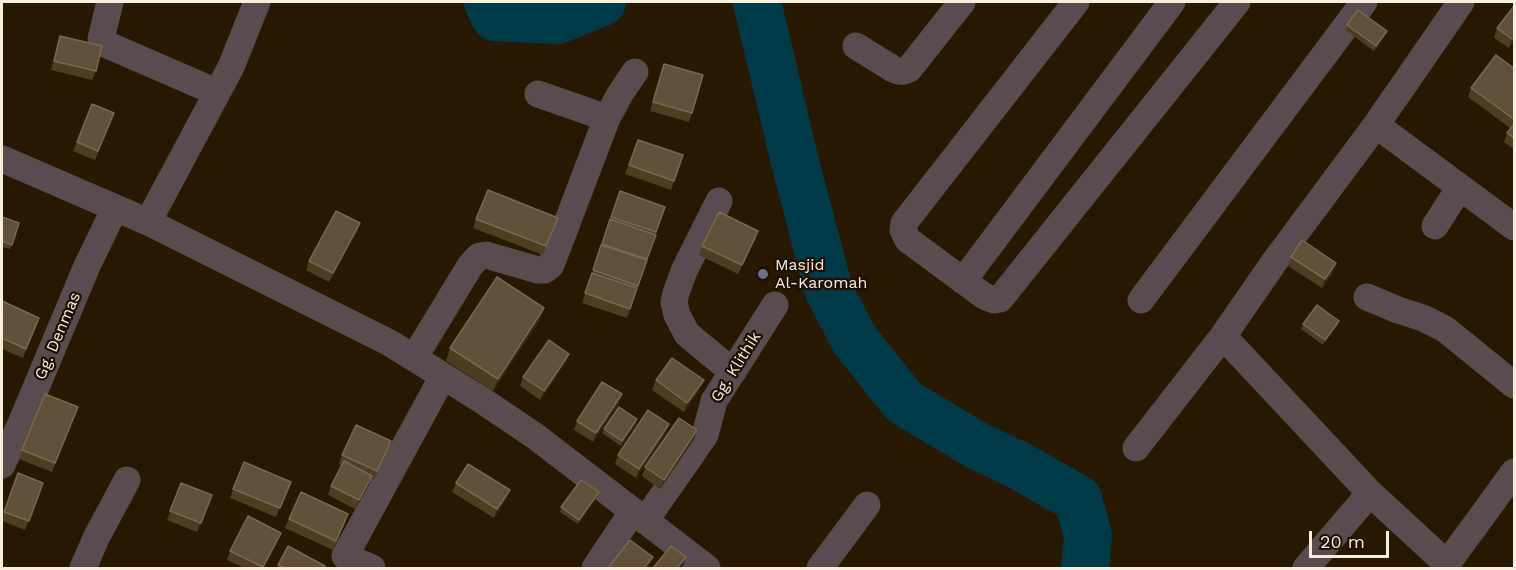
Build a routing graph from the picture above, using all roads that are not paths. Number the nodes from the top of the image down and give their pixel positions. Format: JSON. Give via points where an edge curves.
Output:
{"nodes":[{"id":1,"x":110,"y":2,"type":"edge"},
{"id":2,"x":256,"y":2,"type":"edge"},
{"id":3,"x":962,"y":2,"type":"edge"},
{"id":4,"x":1076,"y":2,"type":"edge"},
{"id":5,"x":1172,"y":2,"type":"edge"},
{"id":6,"x":1237,"y":2,"type":"edge"},
{"id":7,"x":1364,"y":2,"type":"edge"},
{"id":8,"x":1461,"y":2,"type":"edge"},
{"id":9,"x":856,"y":46,"type":"dead end"},
{"id":10,"x":635,"y":72,"type":"dead end"},
{"id":11,"x":216,"y":92,"type":"junction"},
{"id":12,"x":538,"y":94,"type":"dead end"},
{"id":13,"x":607,"y":118,"type":"junction"},
{"id":14,"x":1376,"y":125,"type":"junction"},
{"id":15,"x":2,"y":159,"type":"edge"},
{"id":16,"x":1460,"y":186,"type":"junction"},
{"id":17,"x":719,"y":201,"type":"dead end"},
{"id":18,"x":115,"y":208,"type":"junction"},
{"id":19,"x":148,"y":222,"type":"junction"},
{"id":20,"x":1435,"y":226,"type":"dead end"},
{"id":21,"x":1515,"y":227,"type":"edge"},
{"id":22,"x":963,"y":281,"type":"junction"},
{"id":23,"x":1367,"y":297,"type":"dead end"},
{"id":24,"x":1141,"y":300,"type":"dead end"},
{"id":25,"x":775,"y":305,"type":"dead end"},
{"id":26,"x":1223,"y":336,"type":"junction"},
{"id":27,"x":414,"y":358,"type":"junction"},
{"id":28,"x":733,"y":372,"type":"junction"},
{"id":29,"x":443,"y":376,"type":"junction"},
{"id":30,"x":1515,"y":385,"type":"edge"},
{"id":31,"x":1136,"y":448,"type":"dead end"},
{"id":32,"x":2,"y":465,"type":"edge"},
{"id":33,"x":1515,"y":472,"type":"edge"},
{"id":34,"x":127,"y":480,"type":"dead end"},
{"id":35,"x":1370,"y":493,"type":"junction"},
{"id":36,"x":867,"y":505,"type":"dead end"},
{"id":37,"x":639,"y":516,"type":"junction"},
{"id":38,"x":347,"y":554,"type":"edge"},
{"id":39,"x":1446,"y":566,"type":"edge"},
{"id":40,"x":83,"y":568,"type":"edge"},
{"id":41,"x":372,"y":568,"type":"edge"},
{"id":42,"x":595,"y":568,"type":"edge"},
{"id":43,"x":707,"y":568,"type":"edge"},
{"id":44,"x":820,"y":568,"type":"edge"},
{"id":45,"x":1306,"y":568,"type":"edge"}],
"edges":[{"from":1,"to":11,"type":"street","via":[[103,43]]},
{"from":2,"to":11,"type":"street","via":[[231,67]]},
{"from":3,"to":9,"type":"street","via":[[903,72]]},
{"from":4,"to":22,"type":"street","via":[[904,223],[908,240]]},
{"from":5,"to":22,"type":"street"},
{"from":6,"to":22,"type":"street","via":[[1000,299],[984,296]]},
{"from":7,"to":24,"type":"street"},
{"from":8,"to":14,"type":"street"},
{"from":10,"to":13,"type":"street"},
{"from":11,"to":19,"type":"street"},
{"from":12,"to":13,"type":"street"},
{"from":13,"to":27,"type":"street","via":[[551,265],[538,270],[479,256]]},
{"from":14,"to":16,"type":"street"},
{"from":14,"to":26,"type":"street"},
{"from":15,"to":18,"type":"street"},
{"from":16,"to":20,"type":"street"},
{"from":16,"to":21,"type":"street"},
{"from":17,"to":28,"type":"street","via":[[679,283],[674,302],[687,334]]},
{"from":18,"to":19,"type":"street"},
{"from":18,"to":32,"type":"street","name":"Gg. Denmas"},
{"from":19,"to":27,"type":"street"},
{"from":23,"to":30,"type":"street","via":[[1445,329]]},
{"from":25,"to":28,"type":"street","name":"Gg. Klithik"},
{"from":26,"to":31,"type":"street"},
{"from":26,"to":35,"type":"street"},
{"from":27,"to":29,"type":"street"},
{"from":28,"to":37,"type":"street","name":"Gg. Klithik","via":[[714,401],[705,435]]},
{"from":29,"to":37,"type":"street","via":[[535,436]]},
{"from":29,"to":38,"type":"street"},
{"from":33,"to":39,"type":"street"},
{"from":34,"to":40,"type":"street"},
{"from":35,"to":39,"type":"street"},
{"from":35,"to":45,"type":"street"},
{"from":36,"to":44,"type":"street"},
{"from":37,"to":42,"type":"street","name":"Gg. Klithik"},
{"from":37,"to":43,"type":"street"},
{"from":38,"to":41,"type":"street"}]}
